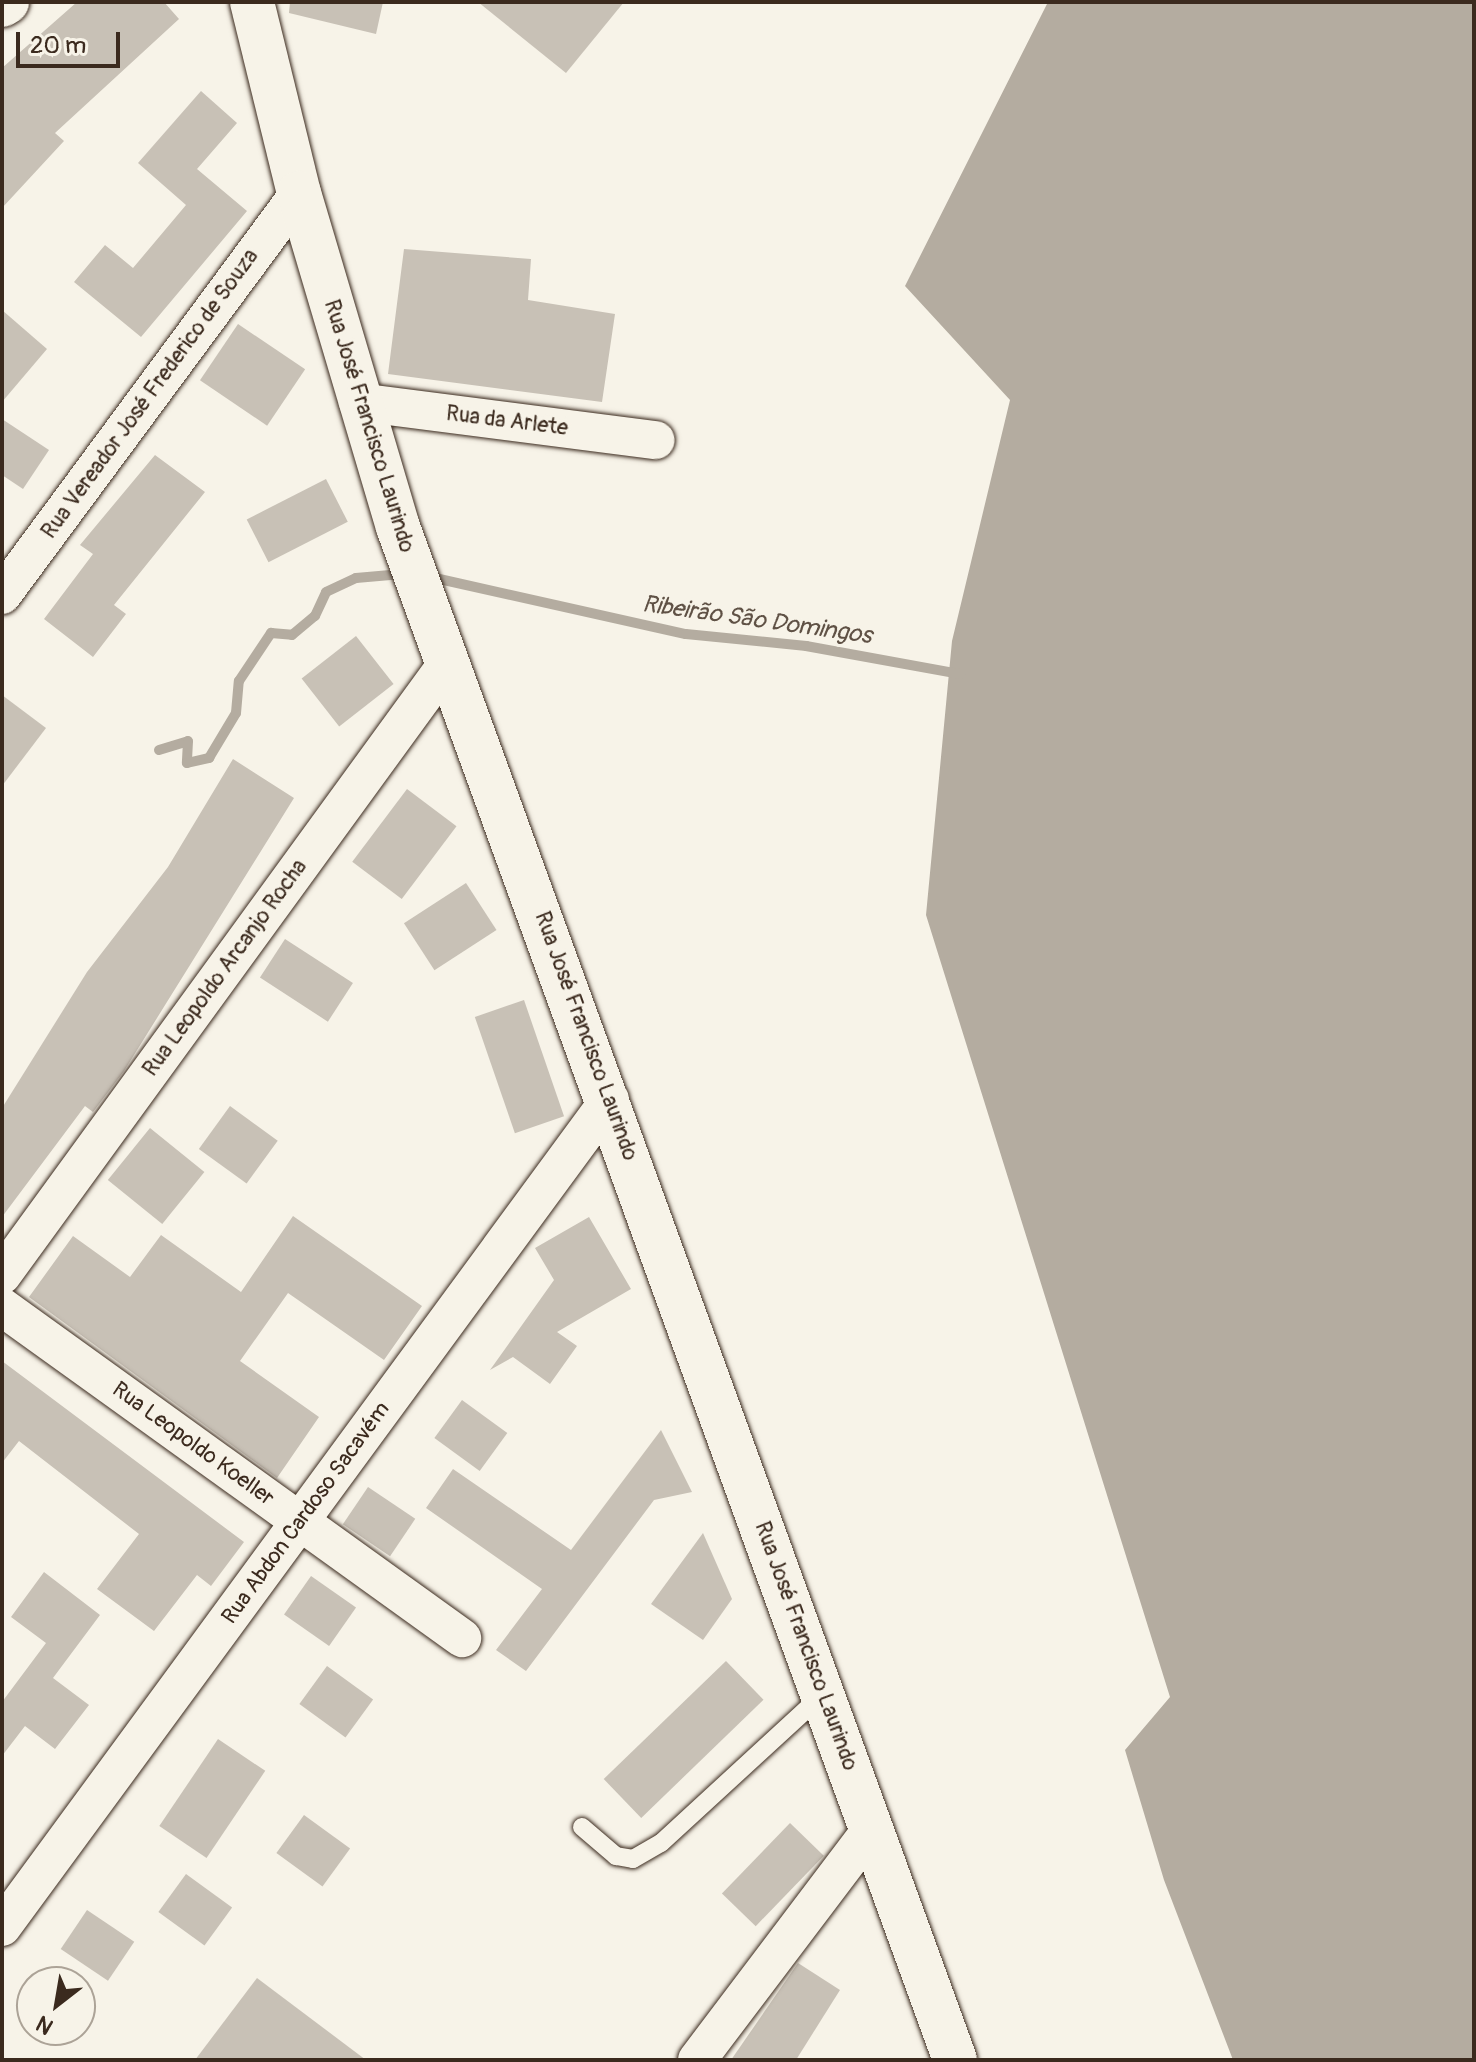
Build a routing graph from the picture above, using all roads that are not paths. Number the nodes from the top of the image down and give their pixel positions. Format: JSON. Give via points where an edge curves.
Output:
{"nodes":[{"id":1,"x":252,"y":2,"type":"edge"},
{"id":2,"x":299,"y":193,"type":"junction"},
{"id":3,"x":358,"y":402,"type":"junction"},
{"id":4,"x":656,"y":440,"type":"dead end"},
{"id":5,"x":2,"y":595,"type":"edge"},
{"id":6,"x":449,"y":661,"type":"junction"},
{"id":7,"x":610,"y":1099,"type":"junction"},
{"id":8,"x":2,"y":1275,"type":"edge"},
{"id":9,"x":2,"y":1307,"type":"edge"},
{"id":10,"x":300,"y":1521,"type":"junction"},
{"id":11,"x":462,"y":1638,"type":"dead end"},
{"id":12,"x":824,"y":1694,"type":"junction"},
{"id":13,"x":582,"y":1827,"type":"dead end"},
{"id":14,"x":872,"y":1829,"type":"junction"},
{"id":15,"x":2,"y":1927,"type":"edge"},
{"id":16,"x":697,"y":2060,"type":"edge"},
{"id":17,"x":955,"y":2060,"type":"edge"}],
"edges":[{"from":1,"to":2,"type":"main road","name":"Rua José Francisco Laurindo"},
{"from":2,"to":3,"type":"main road","name":"Rua José Francisco Laurindo"},
{"from":2,"to":5,"type":"street","name":"Rua Vereador José Frederico de Souza"},
{"from":3,"to":4,"type":"street","name":"Rua da Arlete"},
{"from":3,"to":6,"type":"main road","name":"Rua José Francisco Laurindo"},
{"from":6,"to":7,"type":"main road","name":"Rua José Francisco Laurindo"},
{"from":6,"to":8,"type":"street","name":"Rua Leopoldo Arcanjo Rocha"},
{"from":7,"to":10,"type":"street","name":"Rua Abdon Cardoso Sacavém"},
{"from":7,"to":12,"type":"main road","name":"Rua José Francisco Laurindo"},
{"from":9,"to":10,"type":"street","name":"Rua Leopoldo Koeller"},
{"from":10,"to":11,"type":"street","name":"Rua Leopoldo Koeller"},
{"from":10,"to":15,"type":"street","name":"Rua Abdon Cardoso Sacavém"},
{"from":12,"to":13,"type":"lane","via":[[661,1843],[633,1859],[616,1856]]},
{"from":12,"to":14,"type":"main road","name":"Rua José Francisco Laurindo"},
{"from":14,"to":16,"type":"street"},
{"from":14,"to":17,"type":"main road","name":"Rua José Francisco Laurindo"}]}
